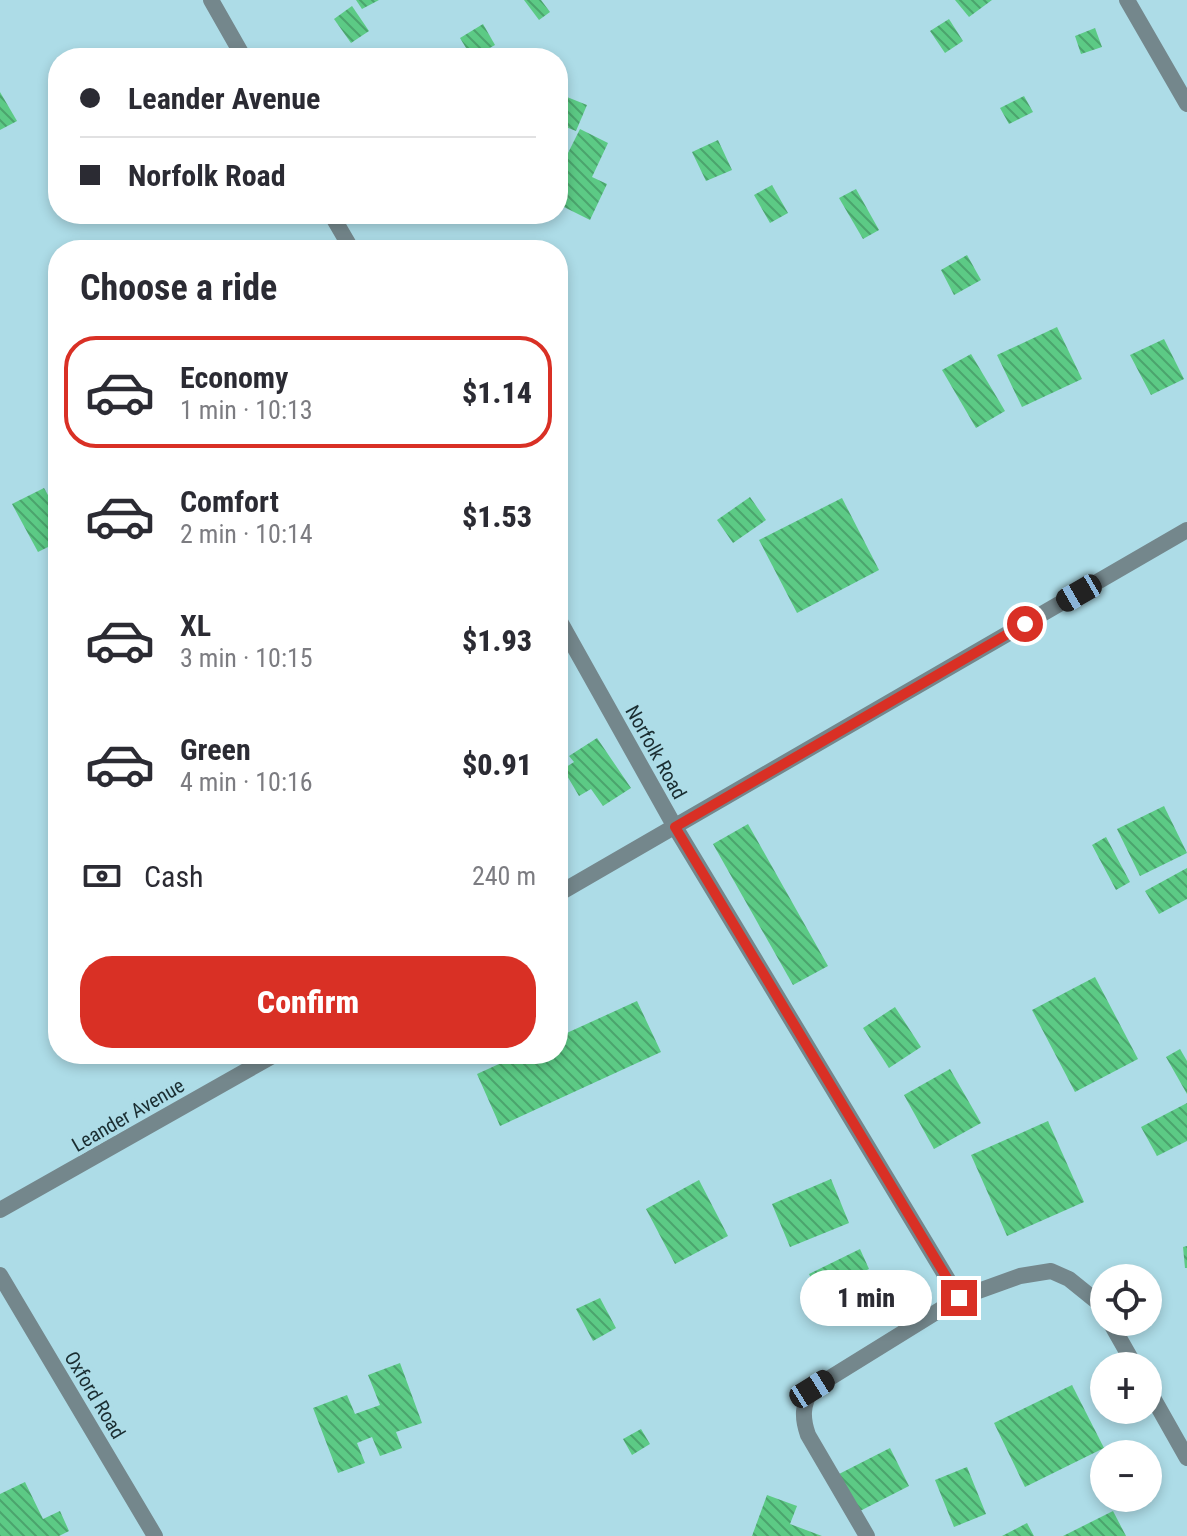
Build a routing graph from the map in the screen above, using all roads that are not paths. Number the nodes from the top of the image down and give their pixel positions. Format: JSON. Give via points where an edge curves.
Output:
{"nodes":[{"id":1,"x":211,"y":0,"type":"edge"},
{"id":2,"x":1127,"y":0,"type":"edge"},
{"id":3,"x":238,"y":48,"type":"edge"},
{"id":4,"x":1187,"y":104,"type":"edge"},
{"id":5,"x":1187,"y":530,"type":"edge"},
{"id":6,"x":568,"y":636,"type":"edge"},
{"id":7,"x":675,"y":827,"type":"junction"},
{"id":8,"x":568,"y":888,"type":"edge"},
{"id":9,"x":258,"y":1064,"type":"edge"},
{"id":10,"x":0,"y":1210,"type":"edge"},
{"id":11,"x":0,"y":1275,"type":"edge"},
{"id":12,"x":1090,"y":1296,"type":"edge"},
{"id":13,"x":959,"y":1298,"type":"junction"},
{"id":14,"x":1162,"y":1414,"type":"edge"},
{"id":15,"x":1187,"y":1458,"type":"edge"},
{"id":16,"x":155,"y":1536,"type":"edge"},
{"id":17,"x":867,"y":1536,"type":"edge"}],
"edges":[{"from":1,"to":3,"type":"street"},
{"from":2,"to":4,"type":"street"},
{"from":5,"to":7,"type":"street"},
{"from":6,"to":7,"type":"street","name":"Norfolk Road"},
{"from":7,"to":8,"type":"street"},
{"from":7,"to":13,"type":"street","name":"Norfolk Road"},
{"from":9,"to":10,"type":"street","name":"Leander Avenue"},
{"from":11,"to":16,"type":"street","name":"Oxford Road"},
{"from":12,"to":13,"type":"street","via":[[1051,1271]]},
{"from":13,"to":17,"type":"street","via":[[812,1389],[806,1398],[808,1435]]},
{"from":14,"to":15,"type":"street"}]}
